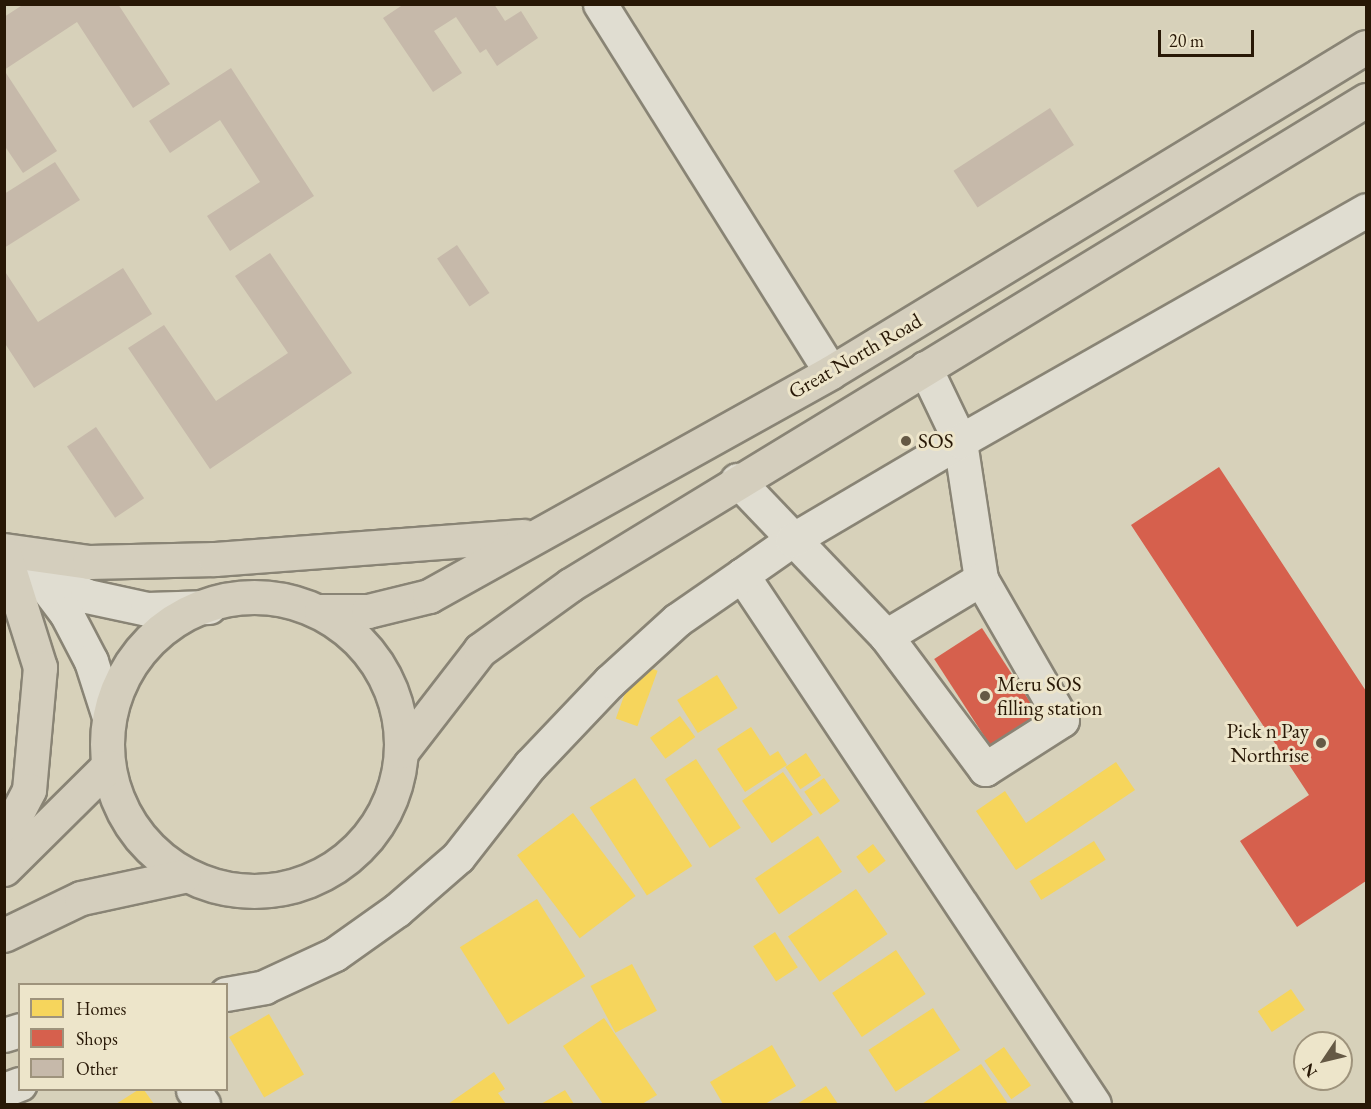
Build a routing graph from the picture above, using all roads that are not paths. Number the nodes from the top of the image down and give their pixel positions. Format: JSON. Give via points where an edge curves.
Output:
{"nodes":[{"id":1,"x":600,"y":4,"type":"edge"},
{"id":2,"x":1366,"y":47,"type":"edge"},
{"id":3,"x":1366,"y":100,"type":"edge"},
{"id":4,"x":1366,"y":210,"type":"edge"},
{"id":5,"x":925,"y":368,"type":"junction"},
{"id":6,"x":831,"y":372,"type":"junction"},
{"id":7,"x":960,"y":441,"type":"junction"},
{"id":8,"x":737,"y":480,"type":"junction"},
{"id":9,"x":533,"y":535,"type":"junction"},
{"id":10,"x":792,"y":540,"type":"junction"},
{"id":11,"x":11,"y":556,"type":"edge"},
{"id":12,"x":742,"y":575,"type":"junction"},
{"id":13,"x":981,"y":579,"type":"junction"},
{"id":14,"x":209,"y":607,"type":"junction"},
{"id":15,"x":321,"y":610,"type":"junction"},
{"id":16,"x":886,"y":636,"type":"junction"},
{"id":17,"x":108,"y":714,"type":"junction"},
{"id":18,"x":402,"y":751,"type":"junction"},
{"id":19,"x":108,"y":766,"type":"junction"},
{"id":20,"x":4,"y":838,"type":"edge"},
{"id":21,"x":4,"y":869,"type":"edge"},
{"id":22,"x":184,"y":876,"type":"junction"},
{"id":23,"x":4,"y":935,"type":"edge"},
{"id":24,"x":228,"y":994,"type":"edge"},
{"id":25,"x":194,"y":1091,"type":"edge"},
{"id":26,"x":203,"y":1104,"type":"edge"},
{"id":27,"x":1094,"y":1104,"type":"edge"}],
"edges":[{"from":1,"to":6,"type":"street"},
{"from":2,"to":6,"type":"main road","name":"Great North Road"},
{"from":3,"to":5,"type":"main road"},
{"from":4,"to":7,"type":"street"},
{"from":5,"to":7,"type":"street"},
{"from":5,"to":8,"type":"main road"},
{"from":6,"to":9,"type":"main road","name":"Great North Road"},
{"from":7,"to":10,"type":"street"},
{"from":7,"to":13,"type":"street"},
{"from":8,"to":10,"type":"street"},
{"from":8,"to":18,"type":"main road","via":[[570,585],[480,650]]},
{"from":9,"to":11,"type":"main road","via":[[214,559],[89,562]]},
{"from":9,"to":15,"type":"main road","name":"Great North Road","via":[[429,596],[368,611]]},
{"from":10,"to":12,"type":"street"},
{"from":10,"to":16,"type":"street"},
{"from":11,"to":14,"type":"street","via":[[87,596],[136,607]]},
{"from":11,"to":17,"type":"street","via":[[66,613],[91,661]]},
{"from":11,"to":20,"type":"main road","via":[[40,667],[29,790]]},
{"from":12,"to":24,"type":"street","via":[[677,620],[610,681],[530,765],[458,857],[397,910],[335,954],[264,987]]},
{"from":12,"to":27,"type":"street"},
{"from":13,"to":16,"type":"street"},
{"from":13,"to":16,"type":"street","via":[[1062,720],[985,769]]},
{"from":14,"to":15,"type":"main road","via":[[246,597]]},
{"from":14,"to":17,"type":"main road","via":[[165,629],[145,648],[130,668]]},
{"from":15,"to":18,"type":"main road","via":[[361,639],[377,658],[397,702]]},
{"from":17,"to":19,"type":"main road"},
{"from":18,"to":22,"type":"main road","via":[[392,794],[381,814],[369,833],[335,864],[294,883],[249,890],[206,885]]},
{"from":19,"to":21,"type":"main road"},
{"from":19,"to":22,"type":"main road","via":[[127,822],[152,852]]},
{"from":22,"to":23,"type":"main road","via":[[81,898]]},
{"from":25,"to":26,"type":"street"}]}
